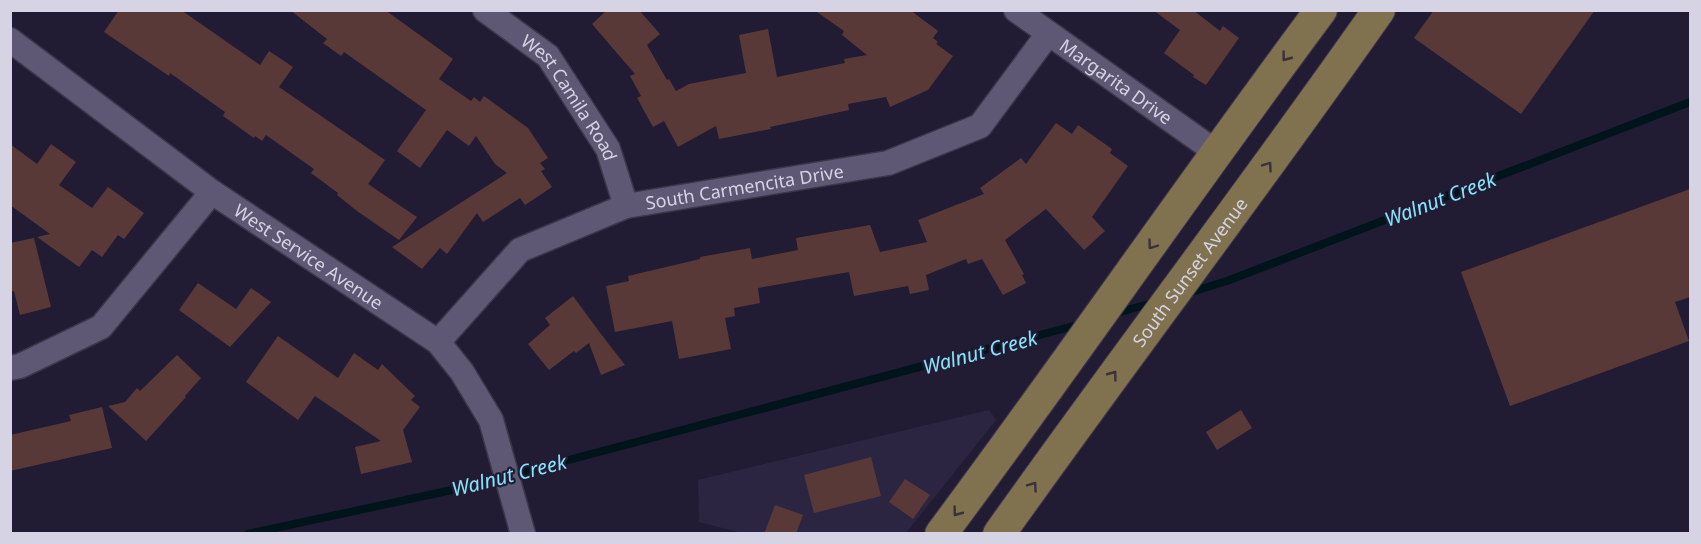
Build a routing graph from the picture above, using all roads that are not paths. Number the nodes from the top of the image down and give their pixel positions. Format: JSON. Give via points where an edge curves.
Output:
{"nodes":[{"id":1,"x":485,"y":10,"type":"edge"},
{"id":2,"x":1016,"y":10,"type":"edge"},
{"id":3,"x":1321,"y":10,"type":"edge"},
{"id":4,"x":1379,"y":10,"type":"edge"},
{"id":5,"x":1048,"y":34,"type":"junction"},
{"id":6,"x":10,"y":40,"type":"edge"},
{"id":7,"x":1216,"y":152,"type":"junction"},
{"id":8,"x":212,"y":192,"type":"junction"},
{"id":9,"x":626,"y":206,"type":"junction"},
{"id":10,"x":438,"y":342,"type":"junction"},
{"id":11,"x":10,"y":368,"type":"edge"},
{"id":12,"x":522,"y":530,"type":"edge"},
{"id":13,"x":941,"y":534,"type":"edge"},
{"id":14,"x":999,"y":534,"type":"edge"}],
"edges":[{"from":1,"to":9,"type":"street","name":"West Camila Road","via":[[548,56],[608,149]]},
{"from":2,"to":5,"type":"street","name":"Margarita Drive"},
{"from":3,"to":7,"type":"main road","one_way":true},
{"from":14,"to":4,"type":"main road","name":"South Sunset Avenue","one_way":true},
{"from":5,"to":7,"type":"street","name":"Margarita Drive"},
{"from":5,"to":9,"type":"street","name":"South Carmencita Drive","via":[[980,126],[888,163]]},
{"from":6,"to":8,"type":"street","name":"West Service Avenue"},
{"from":7,"to":13,"type":"main road","one_way":true},
{"from":8,"to":10,"type":"street","name":"West Service Avenue"},
{"from":8,"to":11,"type":"street","via":[[101,327]]},
{"from":9,"to":10,"type":"street","name":"South Carmencita Drive","via":[[520,250]]},
{"from":10,"to":12,"type":"street","name":"West Service Avenue","via":[[491,420]]}]}
